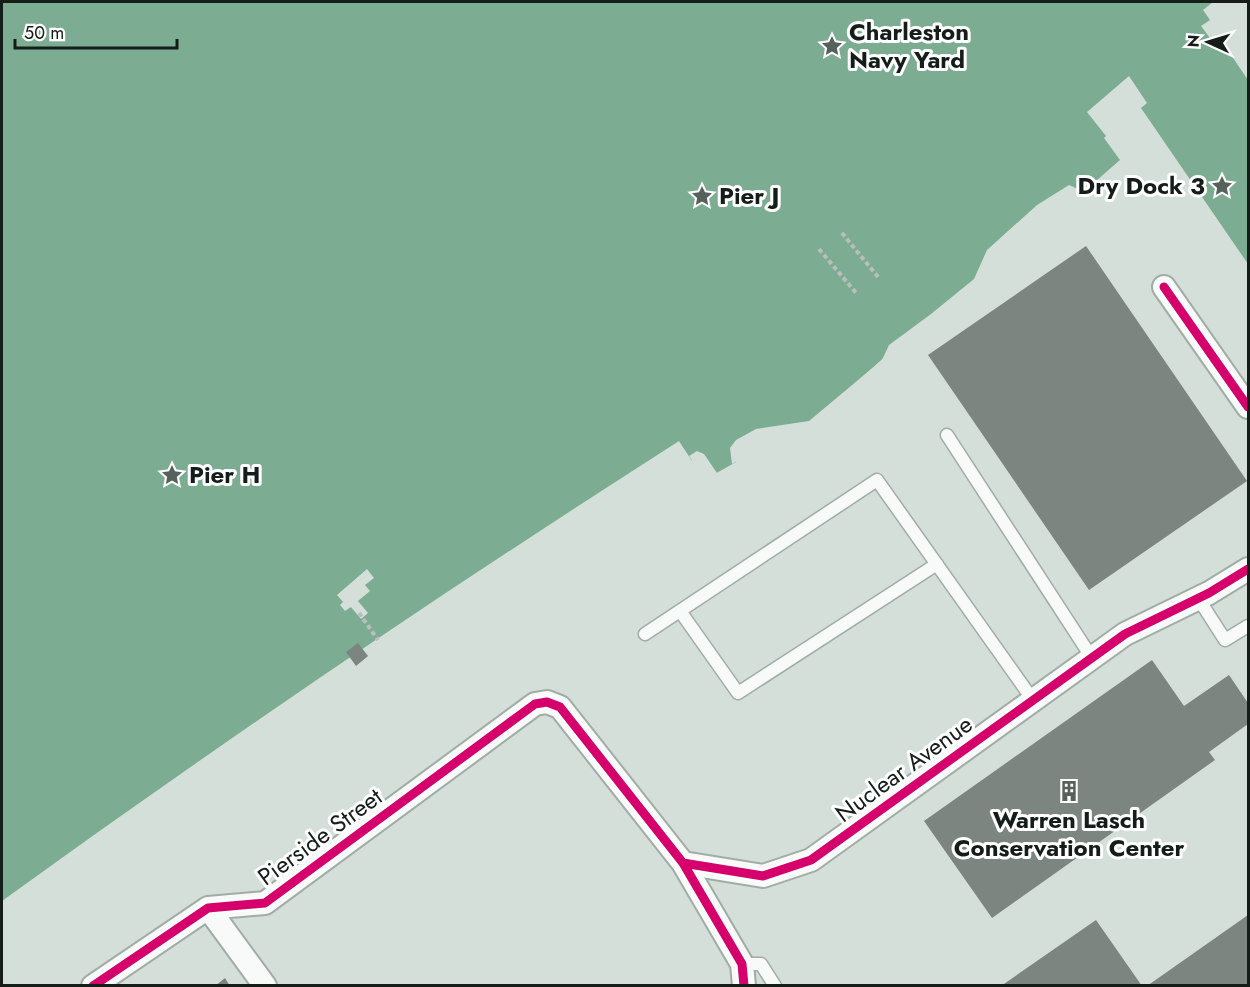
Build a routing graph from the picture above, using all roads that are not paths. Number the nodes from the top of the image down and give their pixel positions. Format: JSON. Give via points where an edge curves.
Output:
{"nodes":[{"id":1,"x":1164,"y":287,"type":"dead end"},
{"id":2,"x":1248,"y":406,"type":"edge"},
{"id":3,"x":947,"y":435,"type":"dead end"},
{"id":4,"x":937,"y":564,"type":"junction"},
{"id":5,"x":1248,"y":569,"type":"edge"},
{"id":6,"x":1198,"y":598,"type":"junction"},
{"id":7,"x":680,"y":610,"type":"junction"},
{"id":8,"x":1248,"y":626,"type":"edge"},
{"id":9,"x":645,"y":634,"type":"dead end"},
{"id":10,"x":1092,"y":658,"type":"junction"},
{"id":11,"x":1033,"y":700,"type":"junction"},
{"id":12,"x":683,"y":863,"type":"junction"},
{"id":13,"x":208,"y":908,"type":"junction"},
{"id":14,"x":743,"y":975,"type":"edge"},
{"id":15,"x":93,"y":986,"type":"edge"},
{"id":16,"x":265,"y":986,"type":"edge"},
{"id":17,"x":776,"y":986,"type":"edge"}],
"edges":[{"from":1,"to":2,"type":"street"},
{"from":3,"to":10,"type":"lane"},
{"from":4,"to":7,"type":"lane","via":[[738,693]]},
{"from":4,"to":7,"type":"lane","via":[[878,480]]},
{"from":4,"to":11,"type":"lane"},
{"from":5,"to":6,"type":"street","name":"Nuclear Avenue"},
{"from":6,"to":8,"type":"lane","via":[[1226,640]]},
{"from":6,"to":10,"type":"street","name":"Nuclear Avenue","via":[[1125,634]]},
{"from":7,"to":9,"type":"lane"},
{"from":10,"to":11,"type":"street","name":"Nuclear Avenue"},
{"from":11,"to":12,"type":"street","name":"Nuclear Avenue","via":[[811,860],[763,876]]},
{"from":12,"to":13,"type":"street","name":"Pierside Street","via":[[560,707],[547,702],[535,704],[265,903]]},
{"from":12,"to":14,"type":"street"},
{"from":13,"to":15,"type":"street","name":"Pierside Street"},
{"from":13,"to":16,"type":"street"},
{"from":14,"to":17,"type":"lane","via":[[761,964]]}]}
